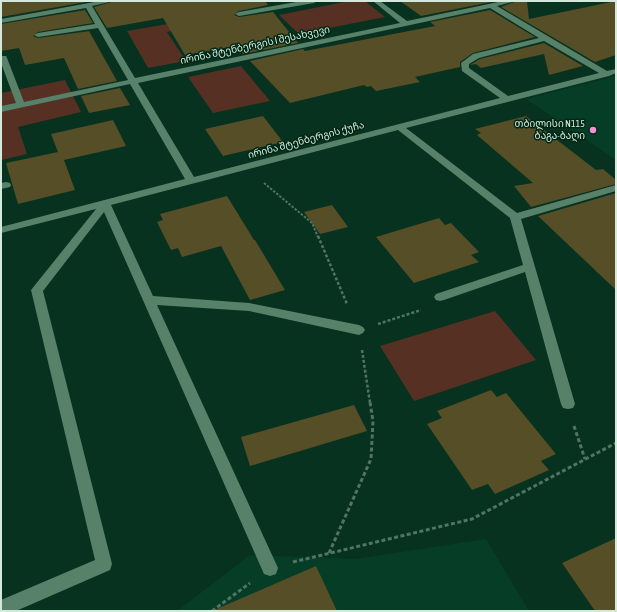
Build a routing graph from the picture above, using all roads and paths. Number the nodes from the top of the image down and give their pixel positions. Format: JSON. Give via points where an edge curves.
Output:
{"nodes":[{"id":1,"x":111,"y":1,"type":"edge"},
{"id":2,"x":314,"y":1,"type":"edge"},
{"id":3,"x":376,"y":1,"type":"edge"},
{"id":4,"x":513,"y":1,"type":"edge"},
{"id":5,"x":88,"y":5,"type":"junction"},
{"id":6,"x":491,"y":6,"type":"junction"},
{"id":7,"x":239,"y":14,"type":"dead end"},
{"id":8,"x":1,"y":21,"type":"edge"},
{"id":9,"x":406,"y":24,"type":"junction"},
{"id":10,"x":100,"y":25,"type":"junction"},
{"id":11,"x":38,"y":35,"type":"dead end"},
{"id":12,"x":546,"y":38,"type":"junction"},
{"id":13,"x":3,"y":58,"type":"dead end"},
{"id":14,"x":616,"y":71,"type":"edge"},
{"id":15,"x":606,"y":74,"type":"junction"},
{"id":16,"x":133,"y":81,"type":"junction"},
{"id":17,"x":506,"y":100,"type":"junction"},
{"id":18,"x":21,"y":105,"type":"junction"},
{"id":19,"x":1,"y":109,"type":"edge"},
{"id":20,"x":399,"y":127,"type":"junction"},
{"id":21,"x":191,"y":181,"type":"junction"},
{"id":22,"x":616,"y":188,"type":"edge"},
{"id":23,"x":105,"y":203,"type":"junction"},
{"id":24,"x":515,"y":217,"type":"junction"},
{"id":25,"x":1,"y":230,"type":"edge"},
{"id":26,"x":528,"y":267,"type":"junction"},
{"id":27,"x":440,"y":297,"type":"joint"},
{"id":28,"x":149,"y":300,"type":"junction"},
{"id":29,"x":359,"y":330,"type":"joint"},
{"id":30,"x":568,"y":404,"type":"joint"},
{"id":31,"x":616,"y":443,"type":"edge"},
{"id":32,"x":585,"y":460,"type":"junction"},
{"id":33,"x":270,"y":568,"type":"junction"},
{"id":34,"x":1,"y":609,"type":"edge"},
{"id":35,"x":212,"y":611,"type":"edge"}],
"edges":[{"from":1,"to":5,"type":"lane"},
{"from":2,"to":7,"type":"lane"},
{"from":3,"to":9,"type":"lane"},
{"from":4,"to":6,"type":"lane","name":"ირინა შტენბერგის I შესახვევი"},
{"from":5,"to":8,"type":"lane"},
{"from":5,"to":10,"type":"lane"},
{"from":6,"to":9,"type":"lane","name":"ირინა შტენბერგის I შესახვევი"},
{"from":6,"to":12,"type":"lane"},
{"from":9,"to":16,"type":"lane","name":"ირინა შტენბერგის I შესახვევი"},
{"from":10,"to":11,"type":"lane"},
{"from":10,"to":16,"type":"lane"},
{"from":12,"to":15,"type":"lane"},
{"from":12,"to":17,"type":"lane","via":[[476,56],[465,63],[465,69]]},
{"from":13,"to":18,"type":"lane"},
{"from":14,"to":15,"type":"lane","name":"ირინა შტენბერგის ქუჩა"},
{"from":15,"to":17,"type":"lane","name":"ირინა შტენბერგის ქუჩა"},
{"from":16,"to":18,"type":"lane","name":"ირინა შტენბერგის I შესახვევი"},
{"from":16,"to":21,"type":"lane"},
{"from":17,"to":20,"type":"lane","name":"ირინა შტენბერგის ქუჩა"},
{"from":18,"to":19,"type":"lane","name":"ირინა შტენბერგის I შესახვევი"},
{"from":20,"to":21,"type":"lane","name":"ირინა შტენბერგის ქუჩა"},
{"from":20,"to":24,"type":"lane"},
{"from":21,"to":23,"type":"lane","name":"ირინა შტენბერგის ქუჩა"},
{"from":22,"to":24,"type":"lane"},
{"from":23,"to":25,"type":"lane","name":"ირინა შტენბერგის ქუჩა"},
{"from":23,"to":28,"type":"lane"},
{"from":23,"to":34,"type":"lane","via":[[37,290],[104,564]]},
{"from":24,"to":26,"type":"lane"},
{"from":26,"to":27,"type":"lane"},
{"from":26,"to":30,"type":"lane"},
{"from":27,"to":29,"type":"path","via":[[422,310]]},
{"from":28,"to":29,"type":"lane","via":[[249,307]]},
{"from":28,"to":33,"type":"lane"},
{"from":30,"to":32,"type":"path"},
{"from":31,"to":32,"type":"path"},
{"from":32,"to":33,"type":"path","via":[[472,519]]},
{"from":33,"to":35,"type":"path"}]}
